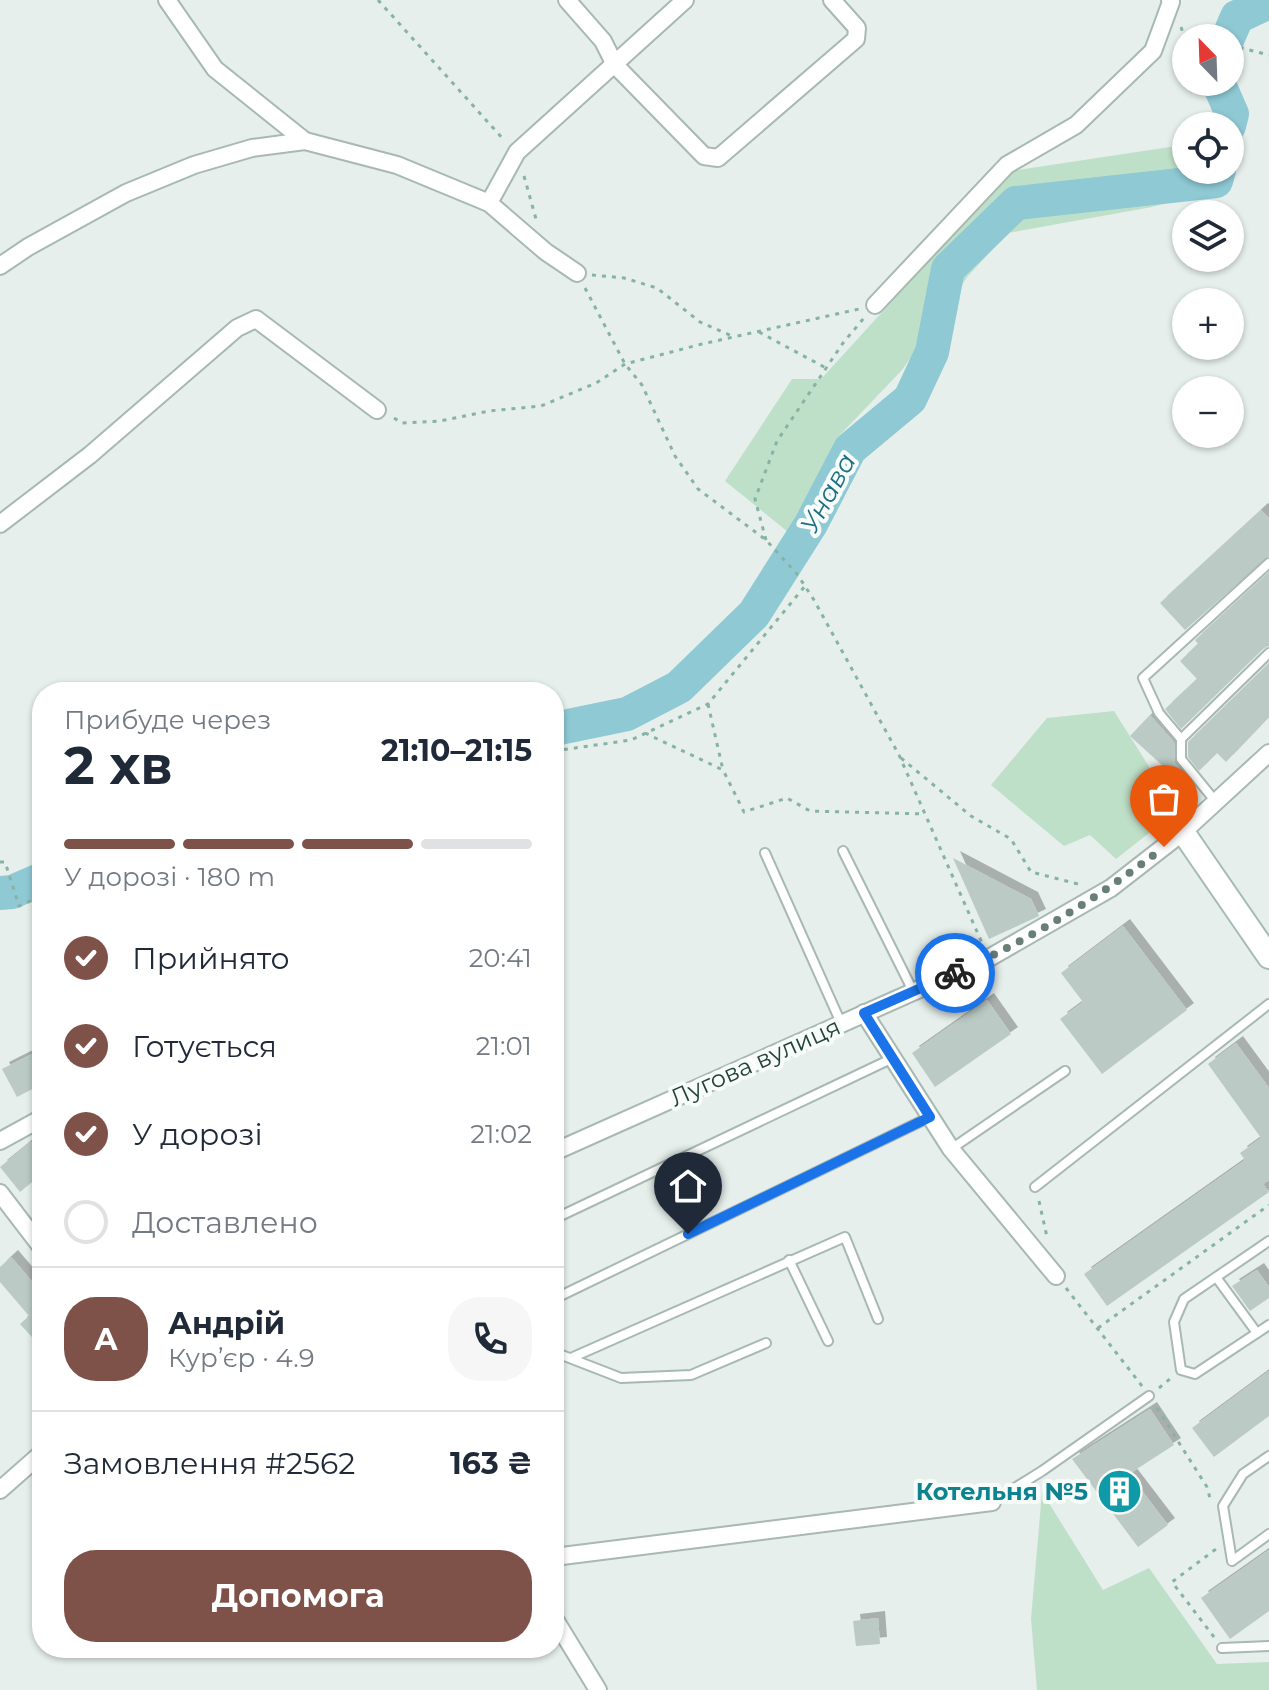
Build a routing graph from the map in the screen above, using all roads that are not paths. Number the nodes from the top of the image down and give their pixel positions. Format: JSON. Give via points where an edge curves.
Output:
{"nodes":[{"id":1,"x":167,"y":0,"type":"edge"},
{"id":2,"x":567,"y":0,"type":"edge"},
{"id":3,"x":685,"y":0,"type":"edge"},
{"id":4,"x":832,"y":0,"type":"edge"},
{"id":5,"x":1170,"y":0,"type":"edge"},
{"id":6,"x":615,"y":65,"type":"junction"},
{"id":7,"x":305,"y":141,"type":"junction"},
{"id":8,"x":489,"y":203,"type":"junction"},
{"id":9,"x":0,"y":266,"type":"edge"},
{"id":10,"x":577,"y":273,"type":"road end"},
{"id":11,"x":875,"y":305,"type":"road end"},
{"id":12,"x":377,"y":410,"type":"road end"},
{"id":13,"x":3,"y":516,"type":"edge"},
{"id":14,"x":1269,"y":563,"type":"edge"},
{"id":15,"x":1269,"y":653,"type":"edge"},
{"id":16,"x":1181,"y":739,"type":"junction"},
{"id":17,"x":1269,"y":753,"type":"edge"},
{"id":18,"x":1216,"y":802,"type":"junction"},
{"id":19,"x":1183,"y":832,"type":"junction"},
{"id":20,"x":843,"y":851,"type":"dead end"},
{"id":21,"x":765,"y":853,"type":"dead end"},
{"id":22,"x":1269,"y":957,"type":"edge"},
{"id":23,"x":913,"y":991,"type":"junction"},
{"id":24,"x":1269,"y":1004,"type":"edge"},
{"id":25,"x":864,"y":1013,"type":"junction"},
{"id":26,"x":841,"y":1023,"type":"junction"},
{"id":27,"x":893,"y":1058,"type":"junction"},
{"id":28,"x":1065,"y":1071,"type":"dead end"},
{"id":29,"x":930,"y":1117,"type":"junction"},
{"id":30,"x":32,"y":1123,"type":"edge"},
{"id":31,"x":0,"y":1141,"type":"edge"},
{"id":32,"x":564,"y":1148,"type":"edge"},
{"id":33,"x":951,"y":1149,"type":"junction"},
{"id":34,"x":1035,"y":1187,"type":"road end"},
{"id":35,"x":0,"y":1193,"type":"edge"},
{"id":36,"x":564,"y":1214,"type":"edge"},
{"id":37,"x":32,"y":1235,"type":"edge"},
{"id":38,"x":1269,"y":1242,"type":"edge"},
{"id":39,"x":789,"y":1260,"type":"junction"},
{"id":40,"x":1056,"y":1276,"type":"road end"},
{"id":41,"x":1216,"y":1277,"type":"junction"},
{"id":42,"x":564,"y":1294,"type":"edge"},
{"id":43,"x":878,"y":1319,"type":"dead end"},
{"id":44,"x":1269,"y":1325,"type":"edge"},
{"id":45,"x":1257,"y":1333,"type":"junction"},
{"id":46,"x":828,"y":1341,"type":"dead end"},
{"id":47,"x":766,"y":1343,"type":"dead end"},
{"id":48,"x":564,"y":1356,"type":"edge"},
{"id":49,"x":571,"y":1358,"type":"junction"},
{"id":50,"x":1149,"y":1396,"type":"road end"},
{"id":51,"x":1269,"y":1456,"type":"edge"},
{"id":52,"x":32,"y":1462,"type":"edge"},
{"id":53,"x":0,"y":1490,"type":"edge"},
{"id":54,"x":992,"y":1502,"type":"joint"},
{"id":55,"x":1269,"y":1534,"type":"edge"},
{"id":56,"x":564,"y":1556,"type":"edge"},
{"id":57,"x":564,"y":1634,"type":"edge"},
{"id":58,"x":1269,"y":1646,"type":"edge"},
{"id":59,"x":1222,"y":1648,"type":"road end"},
{"id":60,"x":598,"y":1690,"type":"edge"}],
"edges":[{"from":1,"to":7,"type":"street","via":[[215,69]]},
{"from":2,"to":6,"type":"street","via":[[603,41]]},
{"from":3,"to":6,"type":"street"},
{"from":4,"to":6,"type":"street","via":[[857,28],[856,39],[718,158],[704,156]]},
{"from":5,"to":11,"type":"street","via":[[1153,51],[1076,125],[1007,165]]},
{"from":6,"to":8,"type":"street","via":[[517,152]]},
{"from":7,"to":8,"type":"street","via":[[397,165]]},
{"from":7,"to":9,"type":"street","via":[[252,148],[194,165],[126,193]]},
{"from":8,"to":10,"type":"street"},
{"from":12,"to":13,"type":"street","via":[[256,319],[237,328],[90,455]]},
{"from":14,"to":16,"type":"lane","via":[[1143,678],[1159,713]]},
{"from":15,"to":16,"type":"lane"},
{"from":16,"to":18,"type":"lane","via":[[1181,759]]},
{"from":17,"to":18,"type":"street","name":"Лугова вулиця"},
{"from":18,"to":19,"type":"street","name":"Лугова вулиця"},
{"from":19,"to":22,"type":"street"},
{"from":19,"to":23,"type":"street","name":"Лугова вулиця","via":[[1111,888],[989,958]]},
{"from":20,"to":23,"type":"lane"},
{"from":21,"to":26,"type":"lane"},
{"from":23,"to":25,"type":"street","name":"Лугова вулиця"},
{"from":24,"to":34,"type":"lane"},
{"from":25,"to":26,"type":"street","name":"Лугова вулиця"},
{"from":25,"to":27,"type":"street"},
{"from":26,"to":32,"type":"street","name":"Лугова вулиця"},
{"from":27,"to":29,"type":"street"},
{"from":27,"to":36,"type":"lane"},
{"from":28,"to":33,"type":"lane"},
{"from":29,"to":33,"type":"street"},
{"from":29,"to":42,"type":"lane"},
{"from":30,"to":31,"type":"street"},
{"from":33,"to":40,"type":"street"},
{"from":35,"to":37,"type":"street"},
{"from":38,"to":41,"type":"lane"},
{"from":39,"to":43,"type":"lane","via":[[845,1237]]},
{"from":39,"to":46,"type":"lane"},
{"from":39,"to":49,"type":"lane"},
{"from":41,"to":45,"type":"lane"},
{"from":41,"to":45,"type":"lane","via":[[1184,1299],[1174,1322],[1181,1370],[1195,1374]]},
{"from":44,"to":45,"type":"lane"},
{"from":47,"to":49,"type":"lane","via":[[691,1375],[621,1378]]},
{"from":48,"to":49,"type":"lane"},
{"from":50,"to":54,"type":"lane"},
{"from":51,"to":55,"type":"lane","via":[[1243,1474],[1223,1506],[1232,1561]]},
{"from":52,"to":53,"type":"street"},
{"from":54,"to":56,"type":"street"},
{"from":57,"to":60,"type":"street"},
{"from":58,"to":59,"type":"lane"}]}
